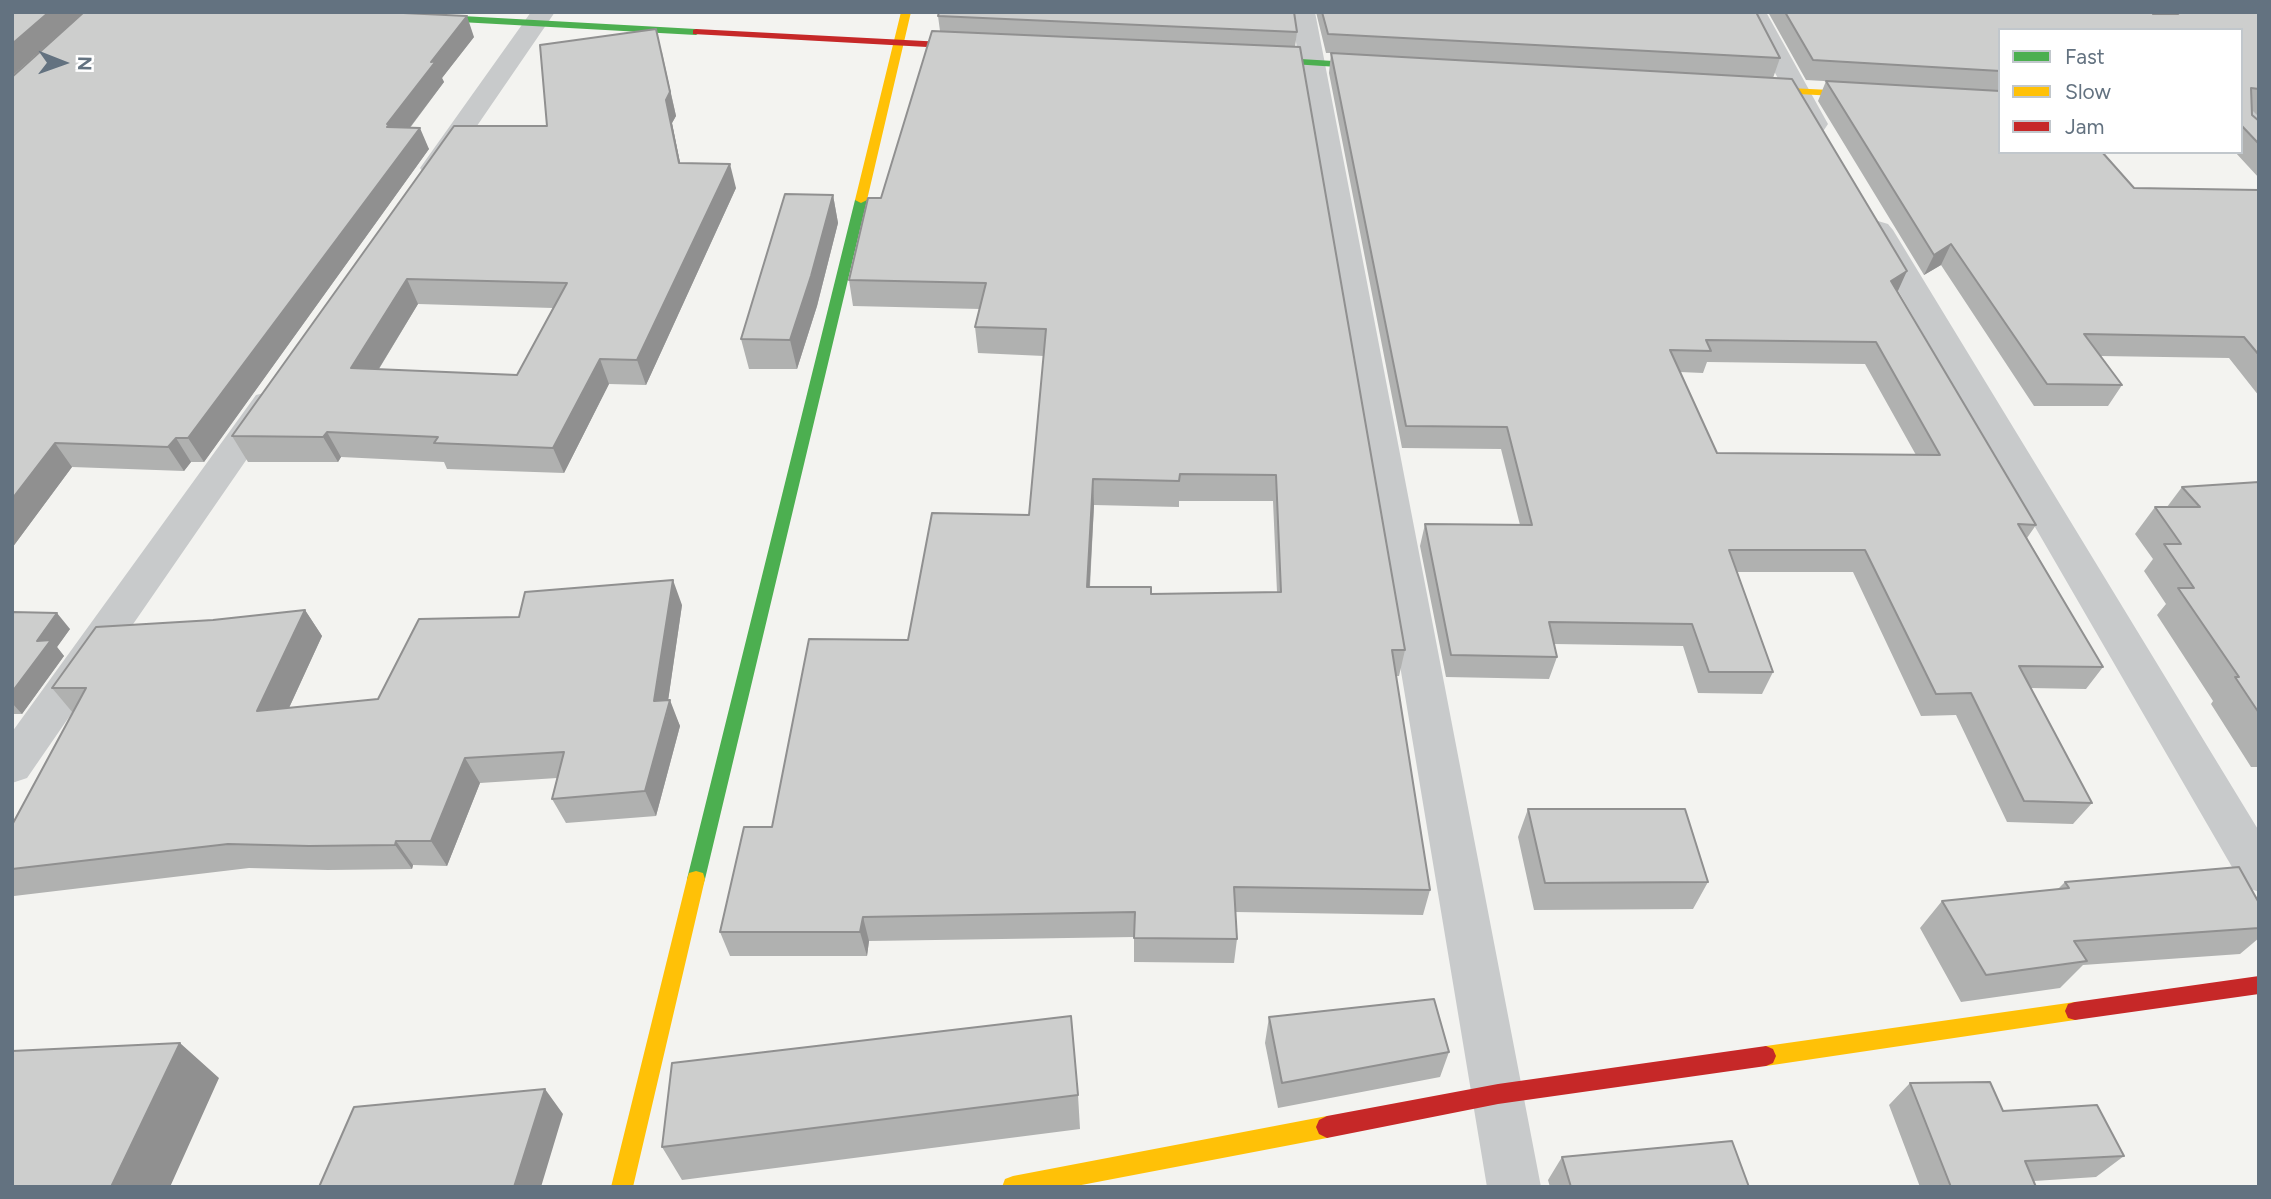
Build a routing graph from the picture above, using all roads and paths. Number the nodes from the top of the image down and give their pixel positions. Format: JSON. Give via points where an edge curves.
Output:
{"nodes":[{"id":1,"x":332,"y":12,"type":"edge"},
{"id":2,"x":906,"y":12,"type":"edge"},
{"id":3,"x":1303,"y":12,"type":"edge"},
{"id":4,"x":1754,"y":12,"type":"edge"},
{"id":5,"x":541,"y":17,"type":"edge"},
{"id":6,"x":897,"y":43,"type":"junction"},
{"id":7,"x":994,"y":48,"type":"edge"},
{"id":8,"x":1229,"y":58,"type":"edge"},
{"id":9,"x":1312,"y":62,"type":"junction"},
{"id":10,"x":1395,"y":67,"type":"edge"},
{"id":11,"x":1727,"y":87,"type":"edge"},
{"id":12,"x":1796,"y":92,"type":"junction"},
{"id":13,"x":1891,"y":96,"type":"edge"},
{"id":14,"x":2243,"y":117,"type":"edge"},
{"id":15,"x":2259,"y":135,"type":"edge"},
{"id":16,"x":1832,"y":152,"type":"edge"},
{"id":17,"x":419,"y":191,"type":"edge"},
{"id":18,"x":1860,"y":200,"type":"edge"},
{"id":19,"x":283,"y":382,"type":"edge"},
{"id":20,"x":12,"y":765,"type":"edge"},
{"id":21,"x":2259,"y":872,"type":"edge"},
{"id":22,"x":2259,"y":985,"type":"edge"},
{"id":23,"x":1498,"y":1094,"type":"junction"},
{"id":24,"x":622,"y":1187,"type":"edge"},
{"id":25,"x":1013,"y":1187,"type":"edge"},
{"id":26,"x":1514,"y":1187,"type":"edge"}],
"edges":[{"from":1,"to":5,"type":"street"},
{"from":2,"to":6,"type":"street"},
{"from":3,"to":9,"type":"street"},
{"from":4,"to":12,"type":"street"},
{"from":5,"to":6,"type":"street"},
{"from":5,"to":17,"type":"street"},
{"from":6,"to":7,"type":"street"},
{"from":6,"to":24,"type":"street"},
{"from":8,"to":9,"type":"street"},
{"from":9,"to":10,"type":"street"},
{"from":9,"to":23,"type":"street"},
{"from":11,"to":12,"type":"street"},
{"from":12,"to":13,"type":"street"},
{"from":12,"to":16,"type":"street"},
{"from":14,"to":15,"type":"street"},
{"from":18,"to":21,"type":"street"},
{"from":19,"to":20,"type":"street"},
{"from":22,"to":23,"type":"street"},
{"from":23,"to":25,"type":"street"},
{"from":23,"to":26,"type":"street"}]}
